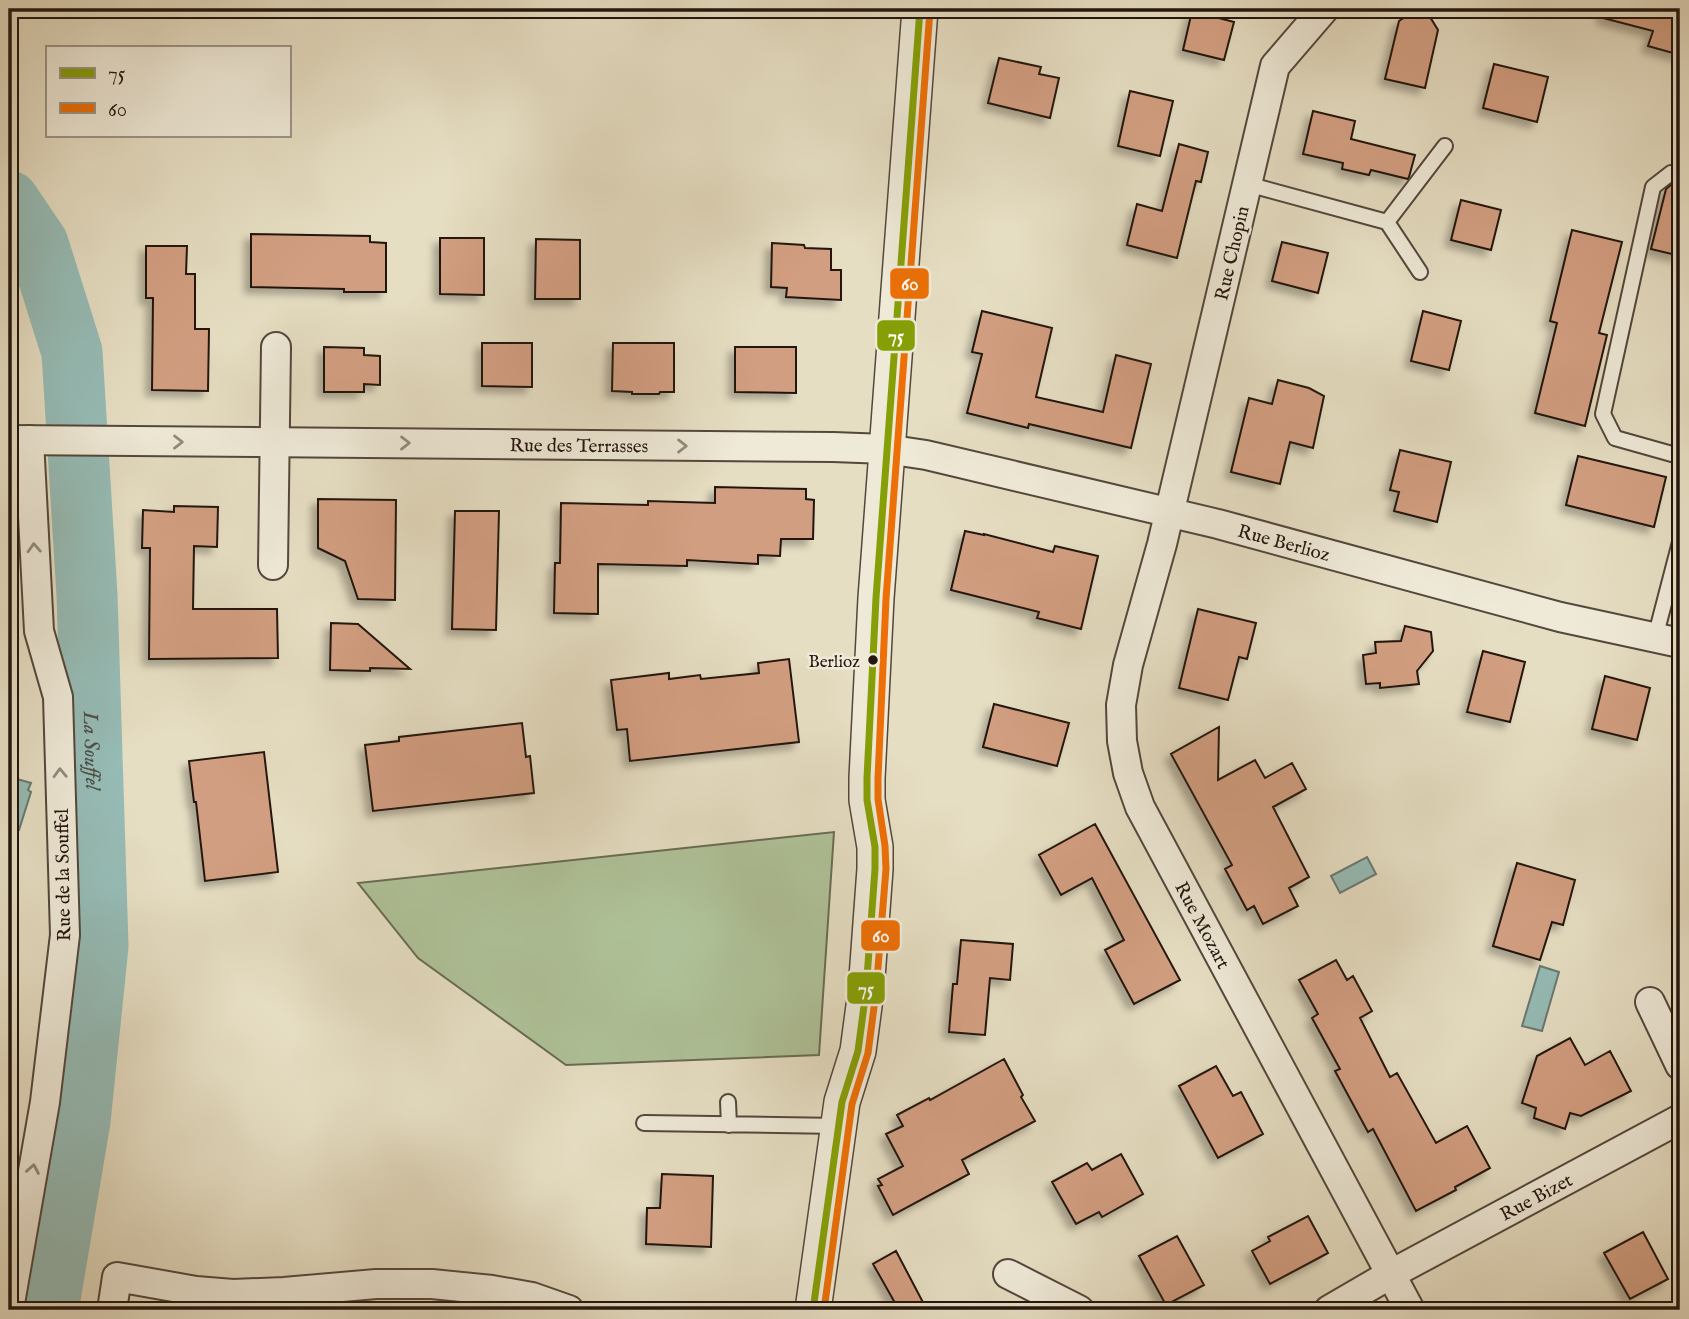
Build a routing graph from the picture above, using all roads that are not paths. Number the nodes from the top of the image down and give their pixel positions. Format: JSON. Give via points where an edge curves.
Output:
{"nodes":[{"id":1,"x":920,"y":9,"type":"edge"},
{"id":2,"x":1324,"y":9,"type":"edge"},
{"id":3,"x":1445,"y":146,"type":"dead end"},
{"id":4,"x":1680,"y":175,"type":"edge"},
{"id":5,"x":1247,"y":184,"type":"junction"},
{"id":6,"x":1387,"y":222,"type":"junction"},
{"id":7,"x":1420,"y":272,"type":"dead end"},
{"id":8,"x":276,"y":347,"type":"dead end"},
{"id":9,"x":31,"y":440,"type":"edge"},
{"id":10,"x":274,"y":442,"type":"junction"},
{"id":11,"x":886,"y":449,"type":"junction"},
{"id":12,"x":1680,"y":458,"type":"edge"},
{"id":13,"x":1168,"y":512,"type":"junction"},
{"id":14,"x":1680,"y":542,"type":"edge"},
{"id":15,"x":273,"y":565,"type":"dead end"},
{"id":16,"x":1668,"y":640,"type":"edge"},
{"id":17,"x":1650,"y":1002,"type":"dead end"},
{"id":18,"x":1680,"y":1065,"type":"edge"},
{"id":19,"x":728,"y":1102,"type":"dead end"},
{"id":20,"x":1680,"y":1120,"type":"edge"},
{"id":21,"x":644,"y":1123,"type":"dead end"},
{"id":22,"x":729,"y":1125,"type":"junction"},
{"id":23,"x":839,"y":1126,"type":"junction"},
{"id":24,"x":13,"y":1265,"type":"edge"},
{"id":25,"x":1008,"y":1274,"type":"dead end"},
{"id":26,"x":1391,"y":1274,"type":"junction"},
{"id":27,"x":9,"y":1309,"type":"edge"},
{"id":28,"x":112,"y":1310,"type":"edge"},
{"id":29,"x":569,"y":1310,"type":"edge"},
{"id":30,"x":813,"y":1310,"type":"edge"},
{"id":31,"x":1079,"y":1310,"type":"edge"},
{"id":32,"x":1329,"y":1310,"type":"edge"},
{"id":33,"x":1410,"y":1310,"type":"edge"}],
"edges":[{"from":1,"to":11,"type":"street"},
{"from":2,"to":5,"type":"street","name":"Rue Chopin","via":[[1275,66]]},
{"from":3,"to":6,"type":"lane"},
{"from":4,"to":12,"type":"lane","via":[[1671,173],[1653,187],[1603,414],[1615,438]]},
{"from":5,"to":6,"type":"lane"},
{"from":5,"to":13,"type":"street","name":"Rue Chopin"},
{"from":6,"to":7,"type":"lane"},
{"from":8,"to":10,"type":"street"},
{"from":9,"to":10,"type":"street","name":"Rue des Terrasses","one_way":true},
{"from":24,"to":9,"type":"street","name":"Rue de la Souffel","one_way":true,"via":[[45,1102],[65,935],[58,697],[38,631]]},
{"from":10,"to":11,"type":"street","name":"Rue des Terrasses","one_way":true},
{"from":10,"to":15,"type":"street"},
{"from":11,"to":13,"type":"street","name":"Rue Berlioz"},
{"from":11,"to":23,"type":"street","via":[[867,778],[875,869],[863,1018]]},
{"from":13,"to":16,"type":"street","name":"Rue Berlioz","via":[[1560,617]]},
{"from":13,"to":26,"type":"street","name":"Rue Mozart","via":[[1121,705],[1128,773],[1140,807]]},
{"from":14,"to":16,"type":"lane"},
{"from":17,"to":18,"type":"street"},
{"from":19,"to":22,"type":"lane"},
{"from":20,"to":26,"type":"street","name":"Rue Bizet"},
{"from":21,"to":22,"type":"lane"},
{"from":22,"to":23,"type":"lane"},
{"from":23,"to":30,"type":"street"},
{"from":24,"to":27,"type":"street","name":"Rue de la Souffel"},
{"from":25,"to":31,"type":"street"},
{"from":26,"to":32,"type":"street","name":"Rue Bizet"},
{"from":26,"to":33,"type":"street","name":"Rue Mozart"},
{"from":28,"to":29,"type":"street","via":[[117,1277],[233,1294],[432,1284],[533,1297]]}]}
